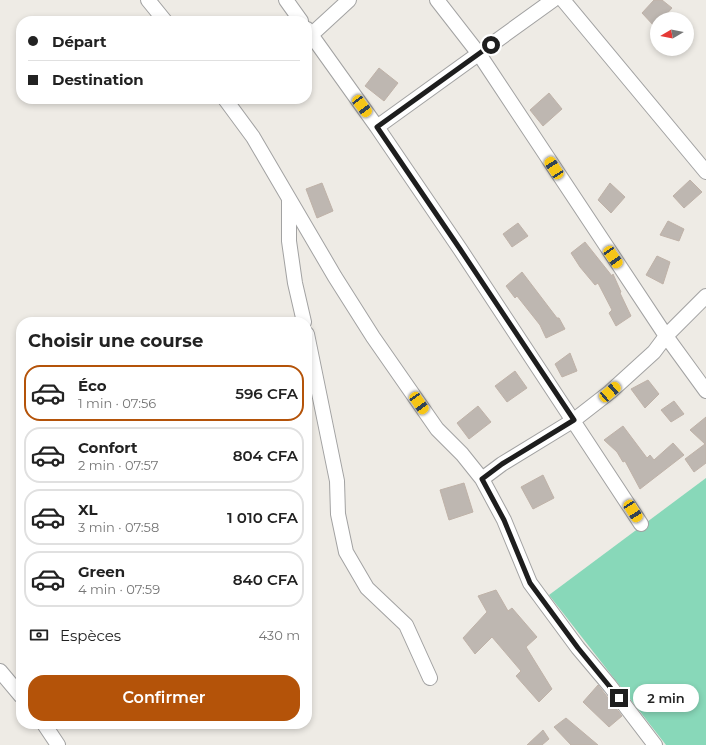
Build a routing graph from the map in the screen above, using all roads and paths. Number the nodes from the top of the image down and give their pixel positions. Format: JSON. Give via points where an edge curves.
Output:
{"nodes":[{"id":1,"x":148,"y":0,"type":"edge"},
{"id":2,"x":286,"y":0,"type":"edge"},
{"id":3,"x":349,"y":0,"type":"edge"},
{"id":4,"x":437,"y":0,"type":"edge"},
{"id":5,"x":553,"y":0,"type":"edge"},
{"id":6,"x":563,"y":0,"type":"edge"},
{"id":7,"x":161,"y":16,"type":"edge"},
{"id":8,"x":297,"y":16,"type":"edge"},
{"id":9,"x":312,"y":30,"type":"edge"},
{"id":10,"x":312,"y":36,"type":"edge"},
{"id":11,"x":478,"y":54,"type":"junction"},
{"id":12,"x":229,"y":104,"type":"edge"},
{"id":13,"x":377,"y":127,"type":"junction"},
{"id":14,"x":706,"y":172,"type":"edge"},
{"id":15,"x":289,"y":199,"type":"junction"},
{"id":16,"x":706,"y":296,"type":"edge"},
{"id":17,"x":303,"y":317,"type":"edge"},
{"id":18,"x":666,"y":336,"type":"junction"},
{"id":19,"x":312,"y":358,"type":"edge"},
{"id":20,"x":706,"y":391,"type":"edge"},
{"id":21,"x":574,"y":420,"type":"junction"},
{"id":22,"x":482,"y":479,"type":"junction"},
{"id":23,"x":641,"y":524,"type":"dead end"},
{"id":24,"x":0,"y":671,"type":"edge"},
{"id":25,"x":430,"y":678,"type":"dead end"},
{"id":26,"x":16,"y":690,"type":"edge"},
{"id":27,"x":47,"y":729,"type":"edge"},
{"id":28,"x":58,"y":745,"type":"edge"},
{"id":29,"x":655,"y":745,"type":"edge"}],
"edges":[{"from":1,"to":7,"type":"street"},
{"from":2,"to":8,"type":"street"},
{"from":3,"to":9,"type":"street"},
{"from":4,"to":11,"type":"street"},
{"from":5,"to":11,"type":"street"},
{"from":6,"to":14,"type":"street"},
{"from":10,"to":13,"type":"street"},
{"from":11,"to":13,"type":"street"},
{"from":11,"to":18,"type":"street"},
{"from":12,"to":15,"type":"street","via":[[253,137]]},
{"from":13,"to":21,"type":"street"},
{"from":15,"to":17,"type":"street","via":[[289,241]]},
{"from":15,"to":22,"type":"street","via":[[373,337],[437,429]]},
{"from":16,"to":18,"type":"street"},
{"from":18,"to":20,"type":"street"},
{"from":18,"to":21,"type":"street","via":[[640,366]]},
{"from":19,"to":25,"type":"street","via":[[337,481],[338,514],[346,552],[367,588],[406,625]]},
{"from":21,"to":22,"type":"street"},
{"from":21,"to":23,"type":"street"},
{"from":22,"to":29,"type":"street","via":[[504,520],[530,583]]},
{"from":24,"to":26,"type":"street"},
{"from":27,"to":28,"type":"street"}]}
